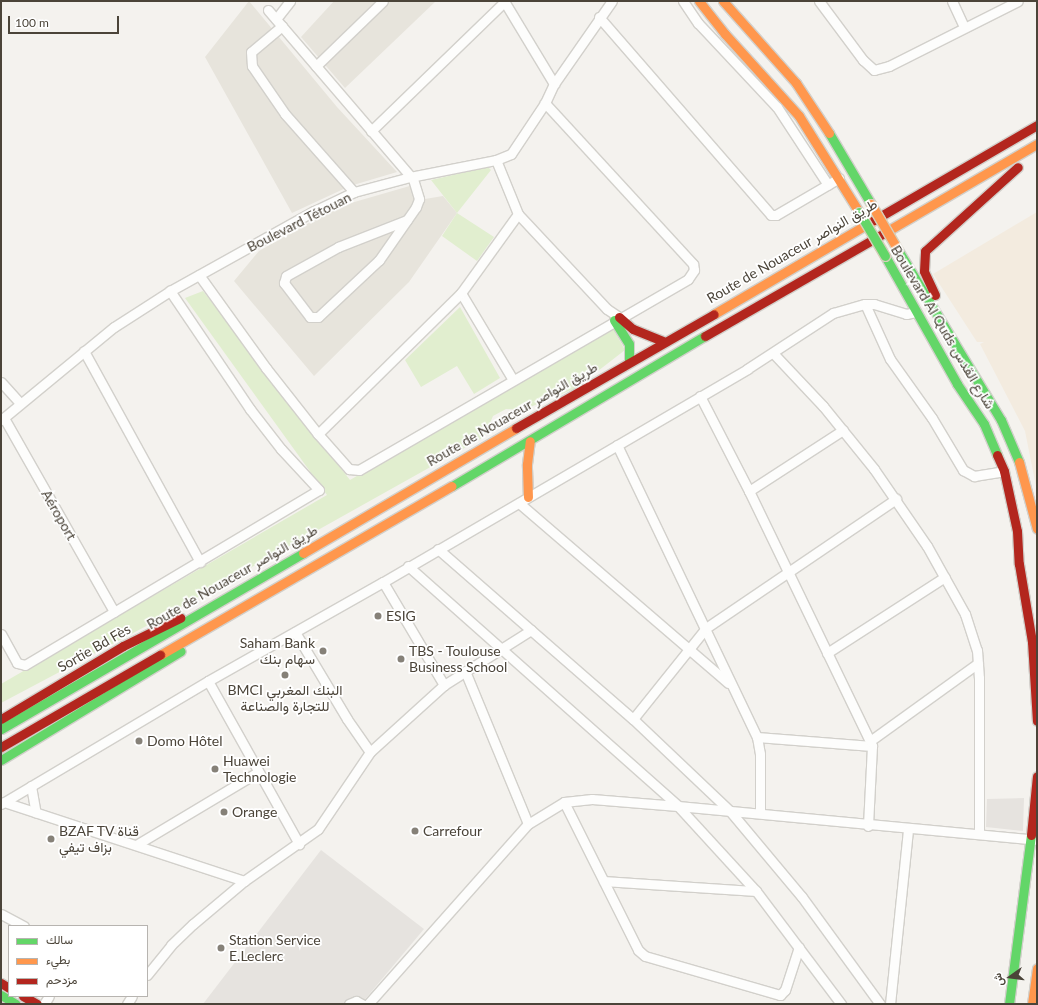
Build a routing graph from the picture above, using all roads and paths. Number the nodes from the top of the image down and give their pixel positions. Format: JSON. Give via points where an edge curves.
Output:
{"nodes":[{"id":1,"x":290,"y":1,"type":"edge"},
{"id":2,"x":383,"y":1,"type":"edge"},
{"id":3,"x":504,"y":1,"type":"edge"},
{"id":4,"x":612,"y":1,"type":"edge"},
{"id":5,"x":683,"y":1,"type":"edge"},
{"id":6,"x":699,"y":1,"type":"edge"},
{"id":7,"x":723,"y":1,"type":"edge"},
{"id":8,"x":819,"y":1,"type":"edge"},
{"id":9,"x":952,"y":1,"type":"edge"},
{"id":10,"x":1018,"y":1,"type":"edge"},
{"id":11,"x":268,"y":10,"type":"dead end"},
{"id":12,"x":600,"y":16,"type":"junction"},
{"id":13,"x":276,"y":19,"type":"junction"},
{"id":14,"x":282,"y":26,"type":"junction"},
{"id":15,"x":964,"y":27,"type":"junction"},
{"id":16,"x":316,"y":66,"type":"junction"},
{"id":17,"x":554,"y":84,"type":"junction"},
{"id":18,"x":545,"y":103,"type":"junction"},
{"id":19,"x":1037,"y":125,"type":"edge"},
{"id":20,"x":371,"y":130,"type":"junction"},
{"id":21,"x":1037,"y":144,"type":"edge"},
{"id":22,"x":1037,"y":156,"type":"edge"},
{"id":23,"x":496,"y":160,"type":"junction"},
{"id":24,"x":1018,"y":167,"type":"junction"},
{"id":25,"x":410,"y":177,"type":"junction"},
{"id":26,"x":839,"y":178,"type":"junction"},
{"id":27,"x":828,"y":185,"type":"junction"},
{"id":28,"x":354,"y":192,"type":"junction"},
{"id":29,"x":518,"y":214,"type":"junction"},
{"id":30,"x":907,"y":218,"type":"junction"},
{"id":31,"x":407,"y":220,"type":"junction"},
{"id":32,"x":199,"y":275,"type":"junction"},
{"id":33,"x":170,"y":291,"type":"junction"},
{"id":34,"x":461,"y":293,"type":"junction"},
{"id":35,"x":866,"y":304,"type":"junction"},
{"id":36,"x":916,"y":312,"type":"junction"},
{"id":37,"x":617,"y":319,"type":"junction"},
{"id":38,"x":942,"y":320,"type":"junction"},
{"id":39,"x":664,"y":341,"type":"junction"},
{"id":40,"x":84,"y":350,"type":"junction"},
{"id":41,"x":773,"y":353,"type":"junction"},
{"id":42,"x":629,"y":362,"type":"junction"},
{"id":43,"x":513,"y":380,"type":"junction"},
{"id":44,"x":1,"y":382,"type":"edge"},
{"id":45,"x":700,"y":396,"type":"junction"},
{"id":46,"x":20,"y":404,"type":"junction"},
{"id":47,"x":3,"y":419,"type":"edge"},
{"id":48,"x":843,"y":430,"type":"junction"},
{"id":49,"x":318,"y":434,"type":"junction"},
{"id":50,"x":530,"y":441,"type":"junction"},
{"id":51,"x":617,"y":444,"type":"junction"},
{"id":52,"x":506,"y":455,"type":"junction"},
{"id":53,"x":1004,"y":471,"type":"junction"},
{"id":54,"x":749,"y":491,"type":"junction"},
{"id":55,"x":528,"y":497,"type":"junction"},
{"id":56,"x":896,"y":499,"type":"junction"},
{"id":57,"x":519,"y":503,"type":"junction"},
{"id":58,"x":526,"y":510,"type":"junction"},
{"id":59,"x":1037,"y":529,"type":"edge"},
{"id":60,"x":438,"y":549,"type":"junction"},
{"id":61,"x":200,"y":562,"type":"junction"},
{"id":62,"x":408,"y":566,"type":"junction"},
{"id":63,"x":788,"y":573,"type":"junction"},
{"id":64,"x":945,"y":577,"type":"junction"},
{"id":65,"x":383,"y":582,"type":"junction"},
{"id":66,"x":206,"y":608,"type":"junction"},
{"id":67,"x":114,"y":612,"type":"junction"},
{"id":68,"x":218,"y":621,"type":"junction"},
{"id":69,"x":706,"y":628,"type":"junction"},
{"id":70,"x":531,"y":630,"type":"junction"},
{"id":71,"x":295,"y":632,"type":"junction"},
{"id":72,"x":1,"y":634,"type":"edge"},
{"id":73,"x":501,"y":648,"type":"junction"},
{"id":74,"x":690,"y":650,"type":"junction"},
{"id":75,"x":827,"y":653,"type":"junction"},
{"id":76,"x":978,"y":663,"type":"junction"},
{"id":77,"x":465,"y":670,"type":"junction"},
{"id":78,"x":208,"y":681,"type":"junction"},
{"id":79,"x":444,"y":685,"type":"junction"},
{"id":80,"x":731,"y":686,"type":"junction"},
{"id":81,"x":1,"y":719,"type":"edge"},
{"id":82,"x":634,"y":719,"type":"junction"},
{"id":83,"x":1037,"y":721,"type":"edge"},
{"id":84,"x":1,"y":728,"type":"edge"},
{"id":85,"x":757,"y":737,"type":"junction"},
{"id":86,"x":871,"y":744,"type":"junction"},
{"id":87,"x":1,"y":747,"type":"edge"},
{"id":88,"x":370,"y":752,"type":"junction"},
{"id":89,"x":1,"y":760,"type":"edge"},
{"id":90,"x":258,"y":772,"type":"junction"},
{"id":91,"x":1037,"y":776,"type":"edge"},
{"id":92,"x":32,"y":786,"type":"junction"},
{"id":93,"x":564,"y":802,"type":"junction"},
{"id":94,"x":2,"y":803,"type":"edge"},
{"id":95,"x":678,"y":806,"type":"junction"},
{"id":96,"x":730,"y":811,"type":"junction"},
{"id":97,"x":36,"y":813,"type":"junction"},
{"id":98,"x":760,"y":813,"type":"junction"},
{"id":99,"x":528,"y":824,"type":"junction"},
{"id":100,"x":868,"y":826,"type":"junction"},
{"id":101,"x":908,"y":829,"type":"junction"},
{"id":102,"x":979,"y":833,"type":"junction"},
{"id":103,"x":1034,"y":839,"type":"edge"},
{"id":104,"x":299,"y":844,"type":"junction"},
{"id":105,"x":136,"y":845,"type":"junction"},
{"id":106,"x":244,"y":881,"type":"junction"},
{"id":107,"x":604,"y":881,"type":"junction"},
{"id":108,"x":756,"y":891,"type":"junction"},
{"id":109,"x":1,"y":914,"type":"edge"},
{"id":110,"x":22,"y":925,"type":"edge"},
{"id":111,"x":799,"y":947,"type":"junction"},
{"id":112,"x":1037,"y":968,"type":"edge"},
{"id":113,"x":148,"y":974,"type":"edge"},
{"id":114,"x":1,"y":995,"type":"edge"},
{"id":115,"x":25,"y":997,"type":"edge"},
{"id":116,"x":16,"y":1004,"type":"edge"},
{"id":117,"x":37,"y":1004,"type":"edge"},
{"id":118,"x":349,"y":1004,"type":"edge"},
{"id":119,"x":362,"y":1004,"type":"edge"},
{"id":120,"x":368,"y":1004,"type":"edge"},
{"id":121,"x":841,"y":1004,"type":"edge"},
{"id":122,"x":880,"y":1004,"type":"edge"},
{"id":123,"x":890,"y":1004,"type":"edge"},
{"id":124,"x":1009,"y":1004,"type":"edge"},
{"id":125,"x":1032,"y":1004,"type":"edge"}],
"edges":[{"from":1,"to":13,"type":"street"},
{"from":2,"to":16,"type":"street"},
{"from":3,"to":17,"type":"street"},
{"from":3,"to":20,"type":"street"},
{"from":4,"to":12,"type":"street","name":"Boulevard Tétouan"},
{"from":5,"to":27,"type":"street","via":[[698,23],[777,107]]},
{"from":6,"to":26,"type":"main road","name":"Boulevard Al Quds شارع القدس","via":[[725,34],[799,116]]},
{"from":7,"to":38,"type":"main road","name":"Boulevard Al Quds شارع القدس","bridge":true,"via":[[796,83],[817,112]]},
{"from":8,"to":15,"type":"street","via":[[863,60],[874,70],[889,66]]},
{"from":9,"to":15,"type":"street"},
{"from":10,"to":15,"type":"street"},
{"from":11,"to":13,"type":"street"},
{"from":12,"to":17,"type":"street","name":"Boulevard Tétouan"},
{"from":12,"to":27,"type":"street","via":[[771,215],[776,216]]},
{"from":13,"to":14,"type":"street"},
{"from":14,"to":16,"type":"street"},
{"from":14,"to":28,"type":"street","via":[[251,52],[252,66],[285,114]]},
{"from":16,"to":20,"type":"street"},
{"from":17,"to":18,"type":"street","name":"Boulevard Tétouan"},
{"from":18,"to":23,"type":"street","name":"Boulevard Tétouan","via":[[511,154]]},
{"from":18,"to":37,"type":"street","via":[[693,264],[694,270],[688,279]]},
{"from":19,"to":39,"type":"main road","name":"Route de Nouaceur طريق النواصر"},
{"from":20,"to":25,"type":"street"},
{"from":21,"to":30,"type":"main road","name":"Route de Nouaceur طريق النواصر"},
{"from":22,"to":24,"type":"main road"},
{"from":23,"to":25,"type":"street","name":"Boulevard Tétouan"},
{"from":23,"to":29,"type":"street"},
{"from":24,"to":30,"type":"main road","via":[[952,202]]},
{"from":24,"to":38,"type":"main road","via":[[925,251],[924,272],[939,301]]},
{"from":25,"to":28,"type":"street","name":"Boulevard Tétouan"},
{"from":25,"to":31,"type":"street","via":[[419,199]]},
{"from":26,"to":27,"type":"street"},
{"from":26,"to":36,"type":"main road","name":"Boulevard Al Quds شارع القدس","bridge":true},
{"from":28,"to":32,"type":"street","name":"Boulevard Tétouan","via":[[314,211]]},
{"from":29,"to":34,"type":"street"},
{"from":29,"to":37,"type":"street"},
{"from":30,"to":50,"type":"main road","name":"Route de Nouaceur طريق النواصر"},
{"from":31,"to":31,"type":"street","via":[[379,260],[316,319],[310,317],[284,283],[286,276],[338,247]]},
{"from":32,"to":33,"type":"street","name":"Boulevard Tétouan"},
{"from":32,"to":49,"type":"street"},
{"from":33,"to":40,"type":"street","name":"Boulevard Tétouan"},
{"from":33,"to":61,"type":"street","via":[[250,409],[281,449],[319,488],[315,494]]},
{"from":34,"to":43,"type":"street"},
{"from":34,"to":49,"type":"street"},
{"from":35,"to":36,"type":"street","via":[[906,314]]},
{"from":35,"to":41,"type":"street","via":[[833,313]]},
{"from":35,"to":53,"type":"street","via":[[890,359],[932,418],[963,470],[974,476]]},
{"from":36,"to":53,"type":"main road","name":"Boulevard Al Quds شارع القدس","via":[[984,424]]},
{"from":37,"to":39,"type":"main road","via":[[633,329]]},
{"from":37,"to":42,"type":"main road","via":[[629,344]]},
{"from":37,"to":43,"type":"street"},
{"from":38,"to":59,"type":"main road","name":"Boulevard Al Quds شارع القدس","via":[[1001,420],[1018,459]]},
{"from":39,"to":42,"type":"main road","name":"Route de Nouaceur طريق النواصر"},
{"from":40,"to":46,"type":"street","name":"Boulevard Tétouan"},
{"from":40,"to":61,"type":"street"},
{"from":41,"to":45,"type":"street"},
{"from":41,"to":48,"type":"street"},
{"from":42,"to":66,"type":"main road","name":"Route de Nouaceur طريق النواصر"},
{"from":43,"to":49,"type":"street","via":[[359,470],[349,469]]},
{"from":44,"to":46,"type":"street"},
{"from":45,"to":51,"type":"street"},
{"from":45,"to":54,"type":"street"},
{"from":46,"to":47,"type":"street","name":"Boulevard Tétouan"},
{"from":47,"to":67,"type":"street","name":"Aéroport"},
{"from":48,"to":54,"type":"street"},
{"from":48,"to":56,"type":"street"},
{"from":50,"to":52,"type":"main road","name":"Route de Nouaceur طريق النواصر"},
{"from":50,"to":55,"type":"main road","via":[[527,460]]},
{"from":51,"to":55,"type":"street"},
{"from":51,"to":69,"type":"street"},
{"from":52,"to":57,"type":"main road","via":[[516,465]]},
{"from":52,"to":68,"type":"main road","name":"Route de Nouaceur طريق النواصر"},
{"from":53,"to":83,"type":"main road","name":"Boulevard Al Quds شارع القدس","via":[[1017,531],[1019,564],[1032,642]]},
{"from":54,"to":63,"type":"street"},
{"from":55,"to":57,"type":"street"},
{"from":55,"to":58,"type":"street"},
{"from":56,"to":63,"type":"street"},
{"from":56,"to":64,"type":"street"},
{"from":57,"to":58,"type":"street"},
{"from":57,"to":60,"type":"street"},
{"from":58,"to":74,"type":"street"},
{"from":60,"to":62,"type":"street"},
{"from":60,"to":70,"type":"street"},
{"from":61,"to":67,"type":"street"},
{"from":62,"to":65,"type":"street"},
{"from":62,"to":73,"type":"street"},
{"from":63,"to":69,"type":"street"},
{"from":63,"to":75,"type":"street"},
{"from":64,"to":75,"type":"street"},
{"from":64,"to":76,"type":"street","via":[[967,620]]},
{"from":65,"to":71,"type":"street"},
{"from":65,"to":79,"type":"street"},
{"from":66,"to":81,"type":"main road","name":"Sortie Bd Fès","via":[[164,624],[123,646]]},
{"from":66,"to":84,"type":"main road","name":"Route de Nouaceur طريق النواصر"},
{"from":67,"to":72,"type":"street","via":[[25,665],[17,663]]},
{"from":68,"to":87,"type":"main road","name":"Route de Nouaceur طريق النواصر"},
{"from":68,"to":89,"type":"main road","via":[[206,634],[148,672]]},
{"from":69,"to":74,"type":"street"},
{"from":69,"to":80,"type":"street"},
{"from":70,"to":73,"type":"street"},
{"from":70,"to":82,"type":"street"},
{"from":71,"to":78,"type":"street"},
{"from":71,"to":88,"type":"street"},
{"from":73,"to":77,"type":"street"},
{"from":73,"to":95,"type":"street"},
{"from":74,"to":80,"type":"street"},
{"from":74,"to":82,"type":"street"},
{"from":75,"to":86,"type":"street"},
{"from":76,"to":86,"type":"street"},
{"from":76,"to":102,"type":"street"},
{"from":77,"to":79,"type":"street"},
{"from":77,"to":99,"type":"street"},
{"from":78,"to":90,"type":"street"},
{"from":78,"to":92,"type":"street"},
{"from":79,"to":88,"type":"street"},
{"from":80,"to":85,"type":"street"},
{"from":82,"to":96,"type":"street"},
{"from":85,"to":86,"type":"street"},
{"from":85,"to":98,"type":"street","via":[[760,754]]},
{"from":86,"to":100,"type":"street"},
{"from":88,"to":104,"type":"street","via":[[318,829]]},
{"from":90,"to":104,"type":"street"},
{"from":90,"to":105,"type":"street"},
{"from":91,"to":103,"type":"main road"},
{"from":92,"to":94,"type":"street"},
{"from":92,"to":97,"type":"street"},
{"from":93,"to":95,"type":"street","via":[[592,799]]},
{"from":93,"to":99,"type":"street"},
{"from":93,"to":107,"type":"street"},
{"from":94,"to":97,"type":"street"},
{"from":95,"to":96,"type":"street"},
{"from":95,"to":108,"type":"street"},
{"from":96,"to":98,"type":"street"},
{"from":96,"to":122,"type":"street","via":[[802,897]]},
{"from":97,"to":105,"type":"street"},
{"from":98,"to":100,"type":"street"},
{"from":99,"to":120,"type":"street"},
{"from":100,"to":101,"type":"street"},
{"from":101,"to":102,"type":"street"},
{"from":101,"to":123,"type":"street"},
{"from":102,"to":103,"type":"street"},
{"from":103,"to":124,"type":"main road"},
{"from":104,"to":106,"type":"street"},
{"from":105,"to":106,"type":"street"},
{"from":106,"to":113,"type":"street","via":[[171,945]]},
{"from":107,"to":108,"type":"street"},
{"from":107,"to":111,"type":"street","via":[[638,950],[648,958],[780,994],[785,990]]},
{"from":108,"to":111,"type":"street"},
{"from":109,"to":110,"type":"street"},
{"from":111,"to":121,"type":"street"},
{"from":112,"to":125,"type":"main road"},
{"from":114,"to":116,"type":"main road"},
{"from":115,"to":117,"type":"main road"},
{"from":118,"to":119,"type":"street","via":[[356,1001]]}]}
